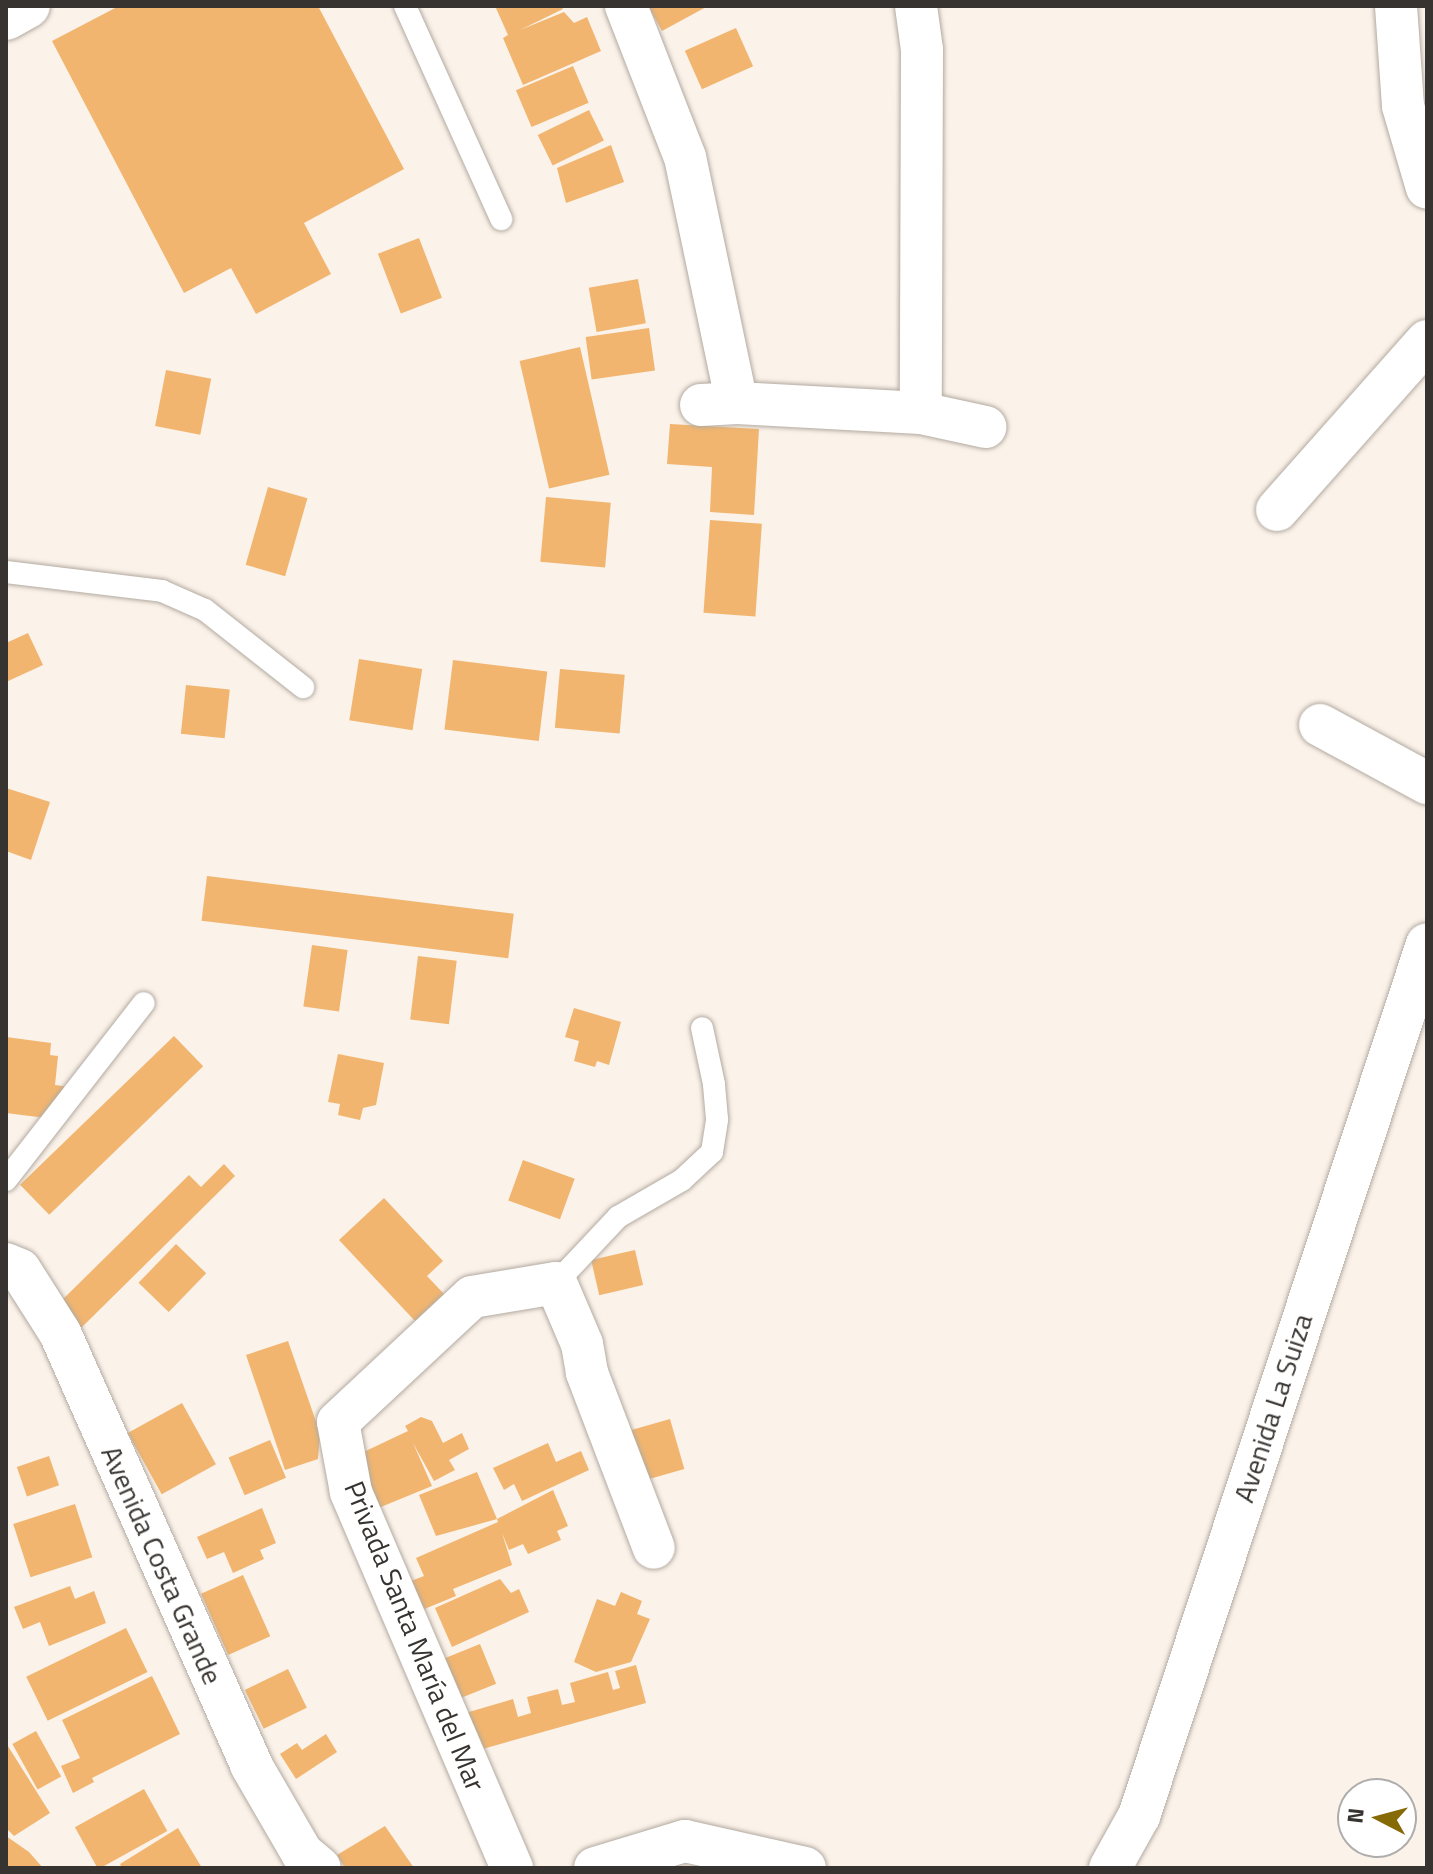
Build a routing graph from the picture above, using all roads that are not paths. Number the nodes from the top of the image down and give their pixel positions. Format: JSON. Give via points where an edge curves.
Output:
{"nodes":[{"id":1,"x":28,"y":6,"type":"edge"},
{"id":2,"x":405,"y":6,"type":"edge"},
{"id":3,"x":626,"y":6,"type":"edge"},
{"id":4,"x":916,"y":6,"type":"edge"},
{"id":5,"x":1396,"y":6,"type":"edge"},
{"id":6,"x":6,"y":18,"type":"edge"},
{"id":7,"x":1427,"y":188,"type":"edge"},
{"id":8,"x":501,"y":219,"type":"dead end"},
{"id":9,"x":1427,"y":341,"type":"edge"},
{"id":10,"x":921,"y":413,"type":"junction"},
{"id":11,"x":985,"y":427,"type":"dead end"},
{"id":12,"x":1277,"y":510,"type":"dead end"},
{"id":13,"x":6,"y":572,"type":"edge"},
{"id":14,"x":303,"y":687,"type":"dead end"},
{"id":15,"x":1320,"y":725,"type":"dead end"},
{"id":16,"x":1427,"y":783,"type":"edge"},
{"id":17,"x":1427,"y":944,"type":"edge"},
{"id":18,"x":144,"y":1003,"type":"dead end"},
{"id":19,"x":702,"y":1028,"type":"dead end"},
{"id":20,"x":6,"y":1180,"type":"edge"},
{"id":21,"x":6,"y":1264,"type":"edge"},
{"id":22,"x":556,"y":1283,"type":"junction"},
{"id":23,"x":654,"y":1548,"type":"dead end"},
{"id":24,"x":320,"y":1868,"type":"edge"},
{"id":25,"x":512,"y":1868,"type":"edge"},
{"id":26,"x":595,"y":1868,"type":"edge"},
{"id":27,"x":805,"y":1868,"type":"edge"},
{"id":28,"x":1110,"y":1868,"type":"edge"}],
"edges":[{"from":1,"to":6,"type":"main road"},
{"from":2,"to":8,"type":"lane"},
{"from":3,"to":10,"type":"street","via":[[685,157],[719,404]]},
{"from":4,"to":10,"type":"street","via":[[922,50]]},
{"from":5,"to":7,"type":"street","via":[[1403,106]]},
{"from":9,"to":12,"type":"street"},
{"from":10,"to":11,"type":"street"},
{"from":13,"to":14,"type":"lane","via":[[162,591],[205,610]]},
{"from":15,"to":16,"type":"street"},
{"from":17,"to":28,"type":"street","name":"Avenida La Suiza","via":[[1139,1816]]},
{"from":18,"to":20,"type":"lane"},
{"from":19,"to":22,"type":"lane","via":[[717,1119],[712,1152],[682,1180],[618,1217]]},
{"from":21,"to":24,"type":"street","name":"Avenida Costa Grande","via":[[20,1270],[60,1333],[251,1765],[302,1853]]},
{"from":22,"to":23,"type":"street"},
{"from":22,"to":25,"type":"street","name":"Privada Santa María del Mar","via":[[472,1297],[338,1422],[351,1492]]},
{"from":26,"to":27,"type":"street","via":[[685,1841]]}]}
